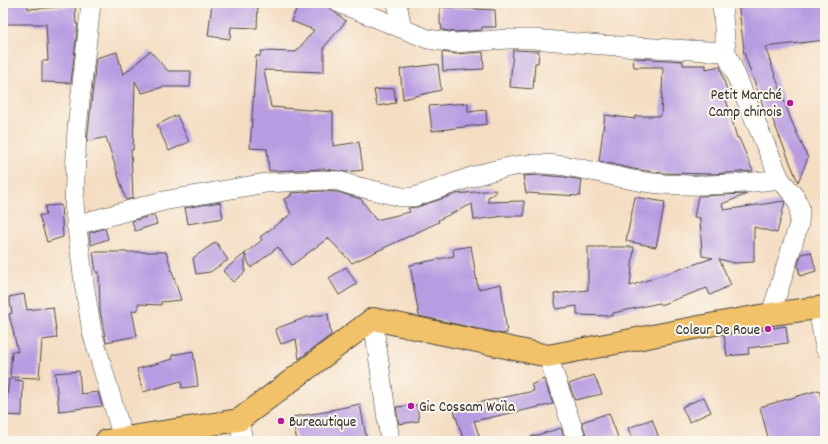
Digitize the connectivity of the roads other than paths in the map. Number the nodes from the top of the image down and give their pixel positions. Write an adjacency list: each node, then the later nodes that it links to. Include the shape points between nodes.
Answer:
1 (91, 3): 8 (street, via 77,128 74,204)
2 (339, 3): 5 (street)
3 (398, 3): 5 (street)
4 (722, 3): 6 (street)
5 (402, 28): 6 (street, via 428,39 455,43 533,39)
6 (726, 52): 7 (street)
7 (780, 179): 8 (street, via 684,186 644,182 540,164 491,171 414,197 402,197 339,181 266,183 163,201); 10 (street, via 795,197 800,208 799,224)
8 (76, 225): 15 (street, via 92,332)
9 (821, 308): 10 (main road); 12 (street)
10 (772, 314): 13 (main road)
11 (373, 319): 13 (main road); 14 (main road); 16 (street)
12 (825, 348)
13 (548, 356): 17 (street)
14 (241, 431): 15 (main road)
15 (115, 440)
16 (390, 441)
17 (577, 441)

